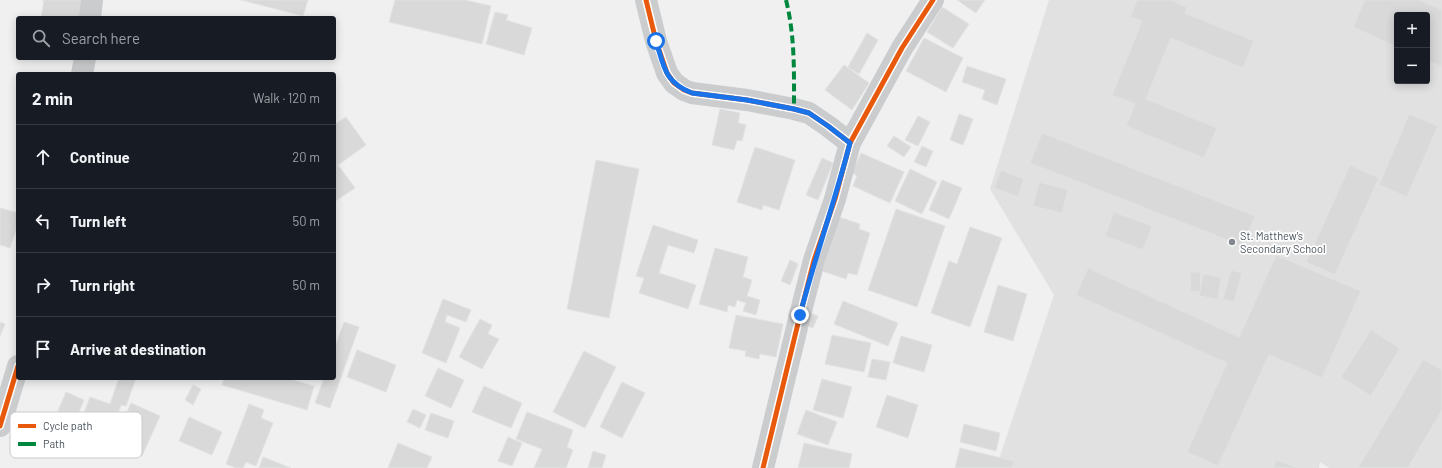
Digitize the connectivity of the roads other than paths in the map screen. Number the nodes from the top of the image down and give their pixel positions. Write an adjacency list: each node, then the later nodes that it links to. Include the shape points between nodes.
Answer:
1 (92, 0): 4 (street)
2 (646, 0): 7 (street, via 656,41 667,73 674,83 692,93 747,100 809,113)
3 (933, 0): 7 (street, via 902,48)
4 (90, 16)
5 (85, 60): 6 (street)
6 (82, 72)
7 (850, 143): 10 (street, via 801,308)
8 (16, 373): 9 (street)
9 (0, 426)
10 (763, 468)

